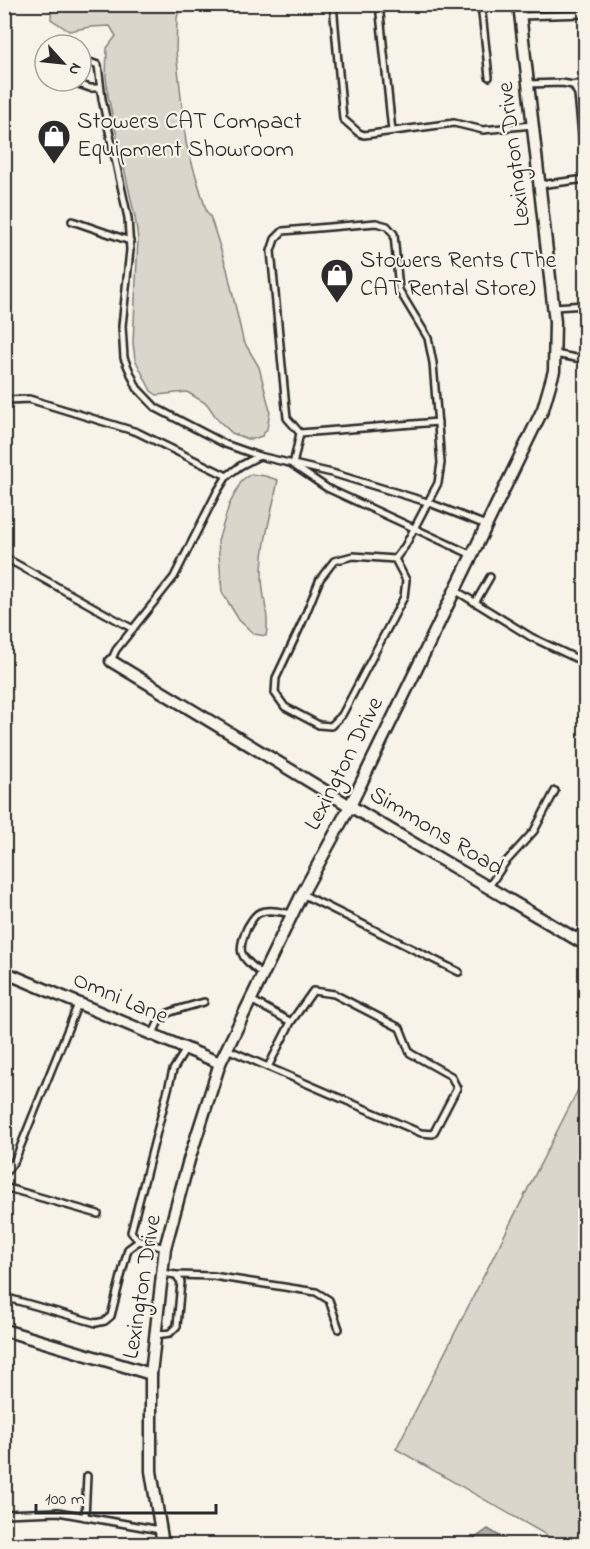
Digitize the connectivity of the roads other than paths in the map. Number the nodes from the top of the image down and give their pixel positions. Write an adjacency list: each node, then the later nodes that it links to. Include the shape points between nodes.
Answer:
1 (333, 4): 14 (lane, via 343,119 364,135)
2 (380, 4): 14 (lane)
3 (481, 4): 7 (lane)
4 (520, 10): 5 (lane); 9 (street, Lexington Drive)
5 (585, 14)
6 (93, 63): 12 (lane, via 98,65)
7 (489, 76)
8 (585, 81): 10 (lane)
9 (528, 84): 10 (lane); 13 (street, Lexington Drive)
10 (573, 85): 15 (lane, via 578,93)
11 (93, 88): 12 (lane)
12 (100, 88): 18 (lane)
13 (532, 125): 14 (lane, via 483,130 454,123); 16 (street, Lexington Drive)
14 (392, 131)
15 (585, 177): 16 (lane)
16 (539, 185): 20 (street, Lexington Drive)
17 (72, 221): 18 (lane)
18 (130, 242): 26 (lane, via 122,326 124,358 137,388 156,408 225,444)
19 (585, 305): 20 (lane)
20 (554, 307): 21 (street, Lexington Drive)
21 (554, 354): 22 (lane); 30 (street, Lexington Drive, via 554,371 543,409)
22 (585, 360)
23 (4, 405): 28 (lane, via 8,400 29,399 137,432)
24 (438, 422): 25 (lane); 25 (lane, via 428,338 399,290 394,234 387,226 376,223 283,231 275,239 271,251 287,417); 29 (lane, via 441,463 438,483)
25 (300, 433): 27 (lane)
26 (260, 456): 27 (lane); 28 (lane)
27 (292, 465): 29 (lane); 31 (lane, via 327,488)
28 (227, 476): 38 (lane, via 174,577)
29 (428, 502): 30 (lane); 31 (lane)
30 (486, 525): 32 (street, Lexington Drive)
31 (413, 529): 32 (lane); 34 (lane)
32 (472, 555): 36 (street, Lexington Drive)
33 (4, 557): 38 (lane)
34 (395, 560): 34 (lane, via 353,556 334,561 320,579 276,678 275,693 285,707 319,725 331,726 342,715 404,597 406,580)
35 (490, 578): 37 (lane)
36 (455, 590): 37 (lane); 42 (street, Lexington Drive)
37 (475, 603): 40 (lane, via 531,637)
38 (133, 629): 39 (lane)
39 (111, 661): 42 (street, Simmons Road)
40 (585, 663)
41 (555, 791): 43 (lane, via 534,831)
42 (350, 806): 43 (street, Simmons Road); 44 (street, Lexington Drive)
43 (488, 888): 47 (street, Simmons Road)
44 (302, 894): 45 (street, Lexington Drive); 50 (lane)
45 (293, 914): 51 (street, Lexington Drive); 51 (lane, via 258,913 250,922 240,943 241,953)
46 (585, 927): 47 (lane)
47 (574, 939): 48 (street, Simmons Road)
48 (585, 945)
49 (4, 972): 54 (street, Omni Lane)
50 (459, 972)
51 (263, 975): 52 (street, Lexington Drive)
52 (251, 1000): 55 (lane); 58 (street, Lexington Drive)
53 (204, 1002): 56 (lane, via 168,1011 160,1018)
54 (78, 1004): 56 (street, Omni Lane); 61 (lane, via 15,1160)
55 (291, 1022): 60 (lane); 60 (lane, via 313,991 334,994 400,1028 410,1053 451,1076 457,1088 434,1134 421,1134)
56 (153, 1035): 57 (street, Omni Lane)
57 (186, 1049): 59 (street, Omni Lane); 64 (lane, via 173,1070 131,1232)
58 (227, 1049): 59 (street, Lexington Drive); 60 (lane)
59 (220, 1063): 65 (street, Lexington Drive)
60 (268, 1067)
61 (4, 1175)
62 (4, 1187): 63 (lane)
63 (98, 1214)
64 (139, 1241): 65 (lane); 68 (lane, via 128,1249 111,1316 105,1321 96,1323)
65 (165, 1248): 66 (street, Lexington Drive)
66 (162, 1273): 67 (lane); 71 (street, Lexington Drive)
67 (176, 1275): 69 (lane, via 213,1276 316,1292 330,1300); 71 (lane, via 181,1282 177,1326 170,1333)
68 (4, 1297)
69 (339, 1329)
70 (4, 1330): 72 (street)
71 (155, 1335): 72 (street, Lexington Drive)
72 (151, 1374): 76 (street, Lexington Drive, via 151,1471)
73 (87, 1476): 75 (lane)
74 (4, 1514): 75 (lane, via 58,1512)
75 (85, 1517): 76 (lane)
76 (160, 1530): 77 (street, Lexington Drive)
77 (163, 1545)

